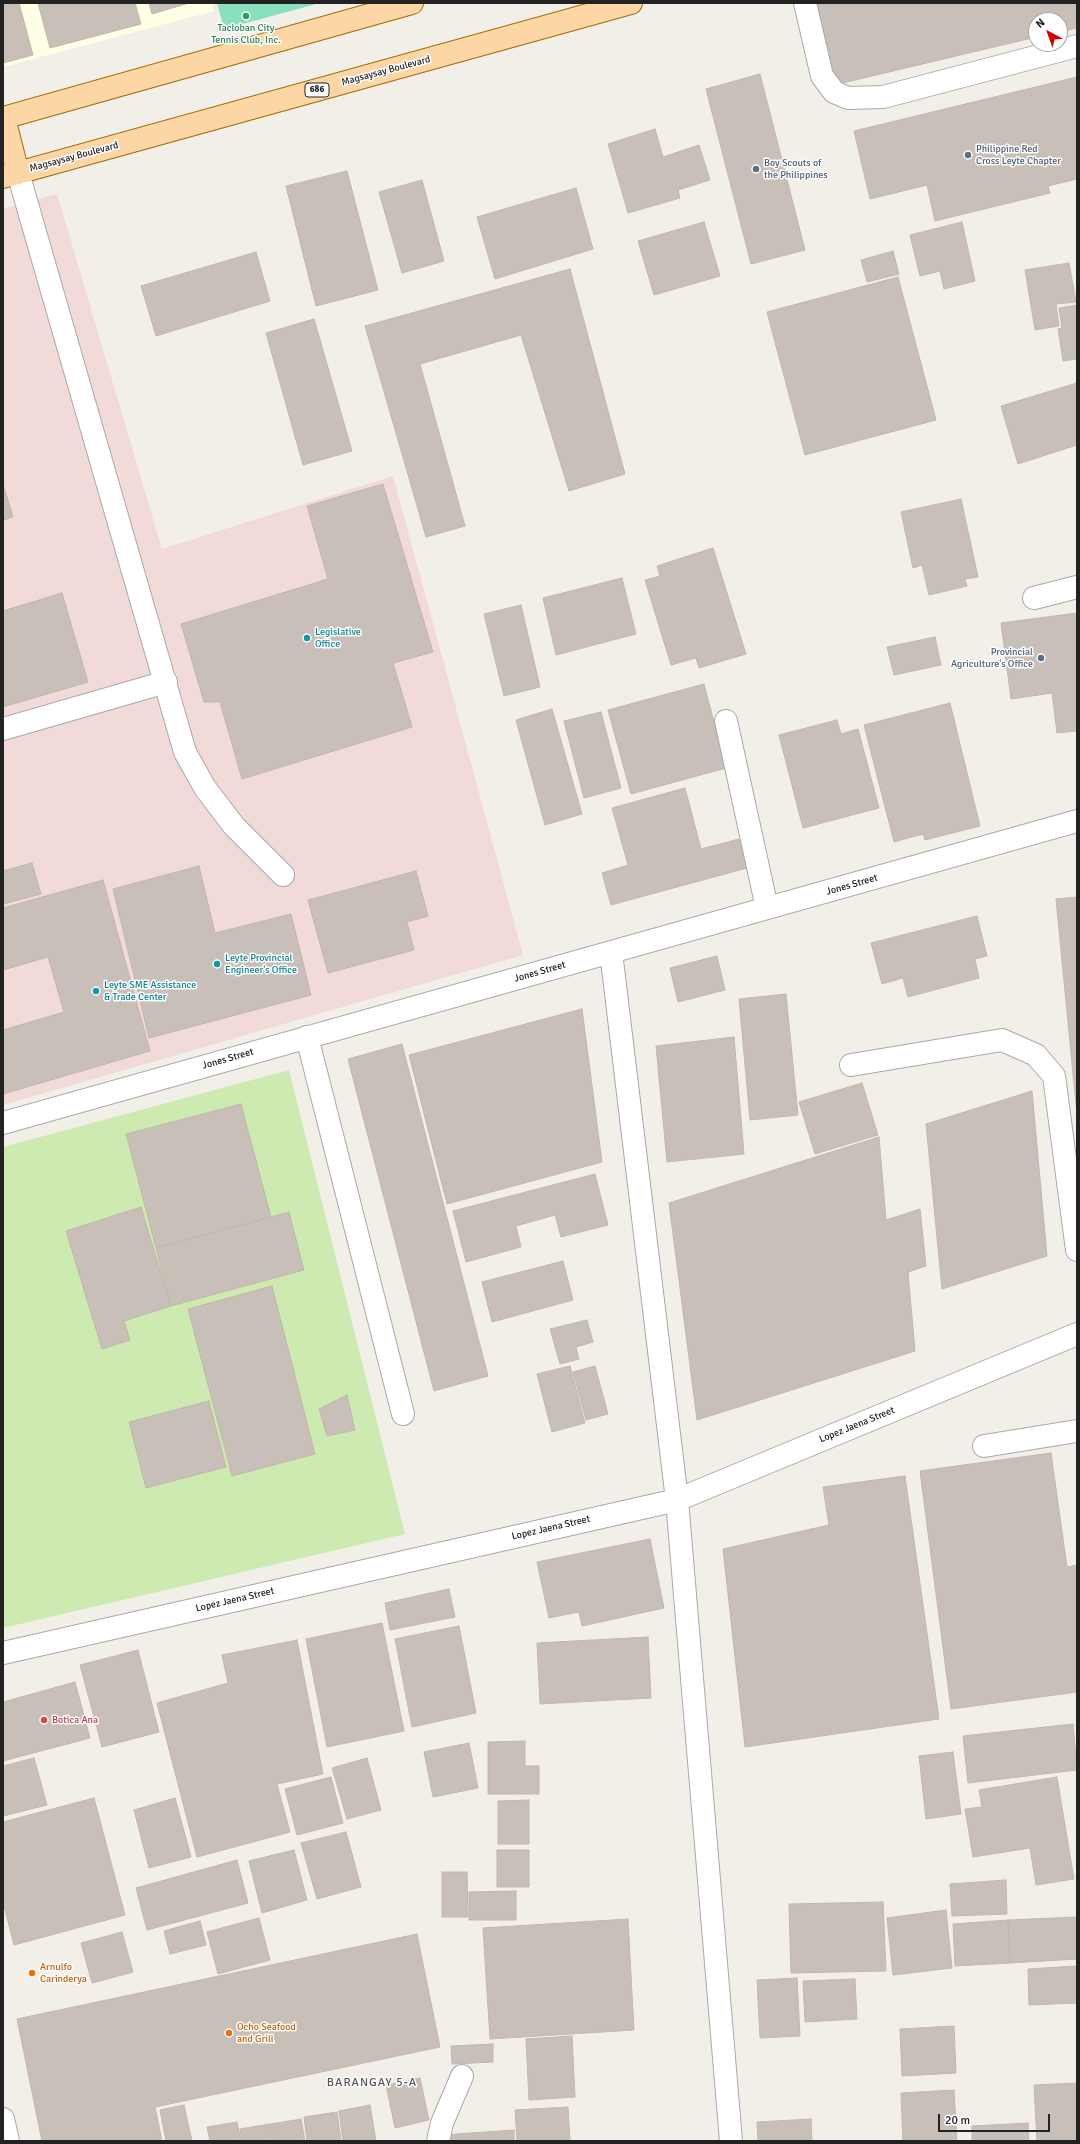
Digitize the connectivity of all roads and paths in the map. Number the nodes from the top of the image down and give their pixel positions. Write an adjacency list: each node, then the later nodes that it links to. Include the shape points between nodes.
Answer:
1 (412, 3): 5 (main road)
2 (630, 3): 6 (main road, Magsaysay Boulevard / 686)
3 (805, 3): 4 (street, via 822,76 834,92 848,98 883,97)
4 (1077, 46)
5 (3, 118): 6 (main road)
6 (11, 175): 9 (street)
7 (1077, 587): 8 (street)
8 (1034, 598)
9 (166, 682): 11 (street); 13 (street, via 185,752 204,788 234,826)
10 (726, 721): 14 (street)
11 (3, 729)
12 (1077, 821): 14 (street, Jones Street)
13 (283, 875)
14 (768, 908): 15 (street, Jones Street)
15 (611, 952): 16 (street, Jones Street); 24 (street)
16 (307, 1037): 18 (street, Jones Street); 21 (street)
17 (852, 1065): 19 (street, via 1002,1040 1036,1054 1054,1076)
18 (3, 1123)
19 (1077, 1250)
20 (1077, 1334): 24 (street, Lopez Jaena Street)
21 (402, 1414)
22 (1077, 1431): 23 (street)
23 (984, 1446)
24 (677, 1500): 25 (street, Lopez Jaena Street); 30 (street)
25 (3, 1653)
26 (462, 2076): 29 (street, via 442,2123)
27 (3, 2119): 28 (street)
28 (8, 2141)
29 (438, 2141)
30 (731, 2141)

